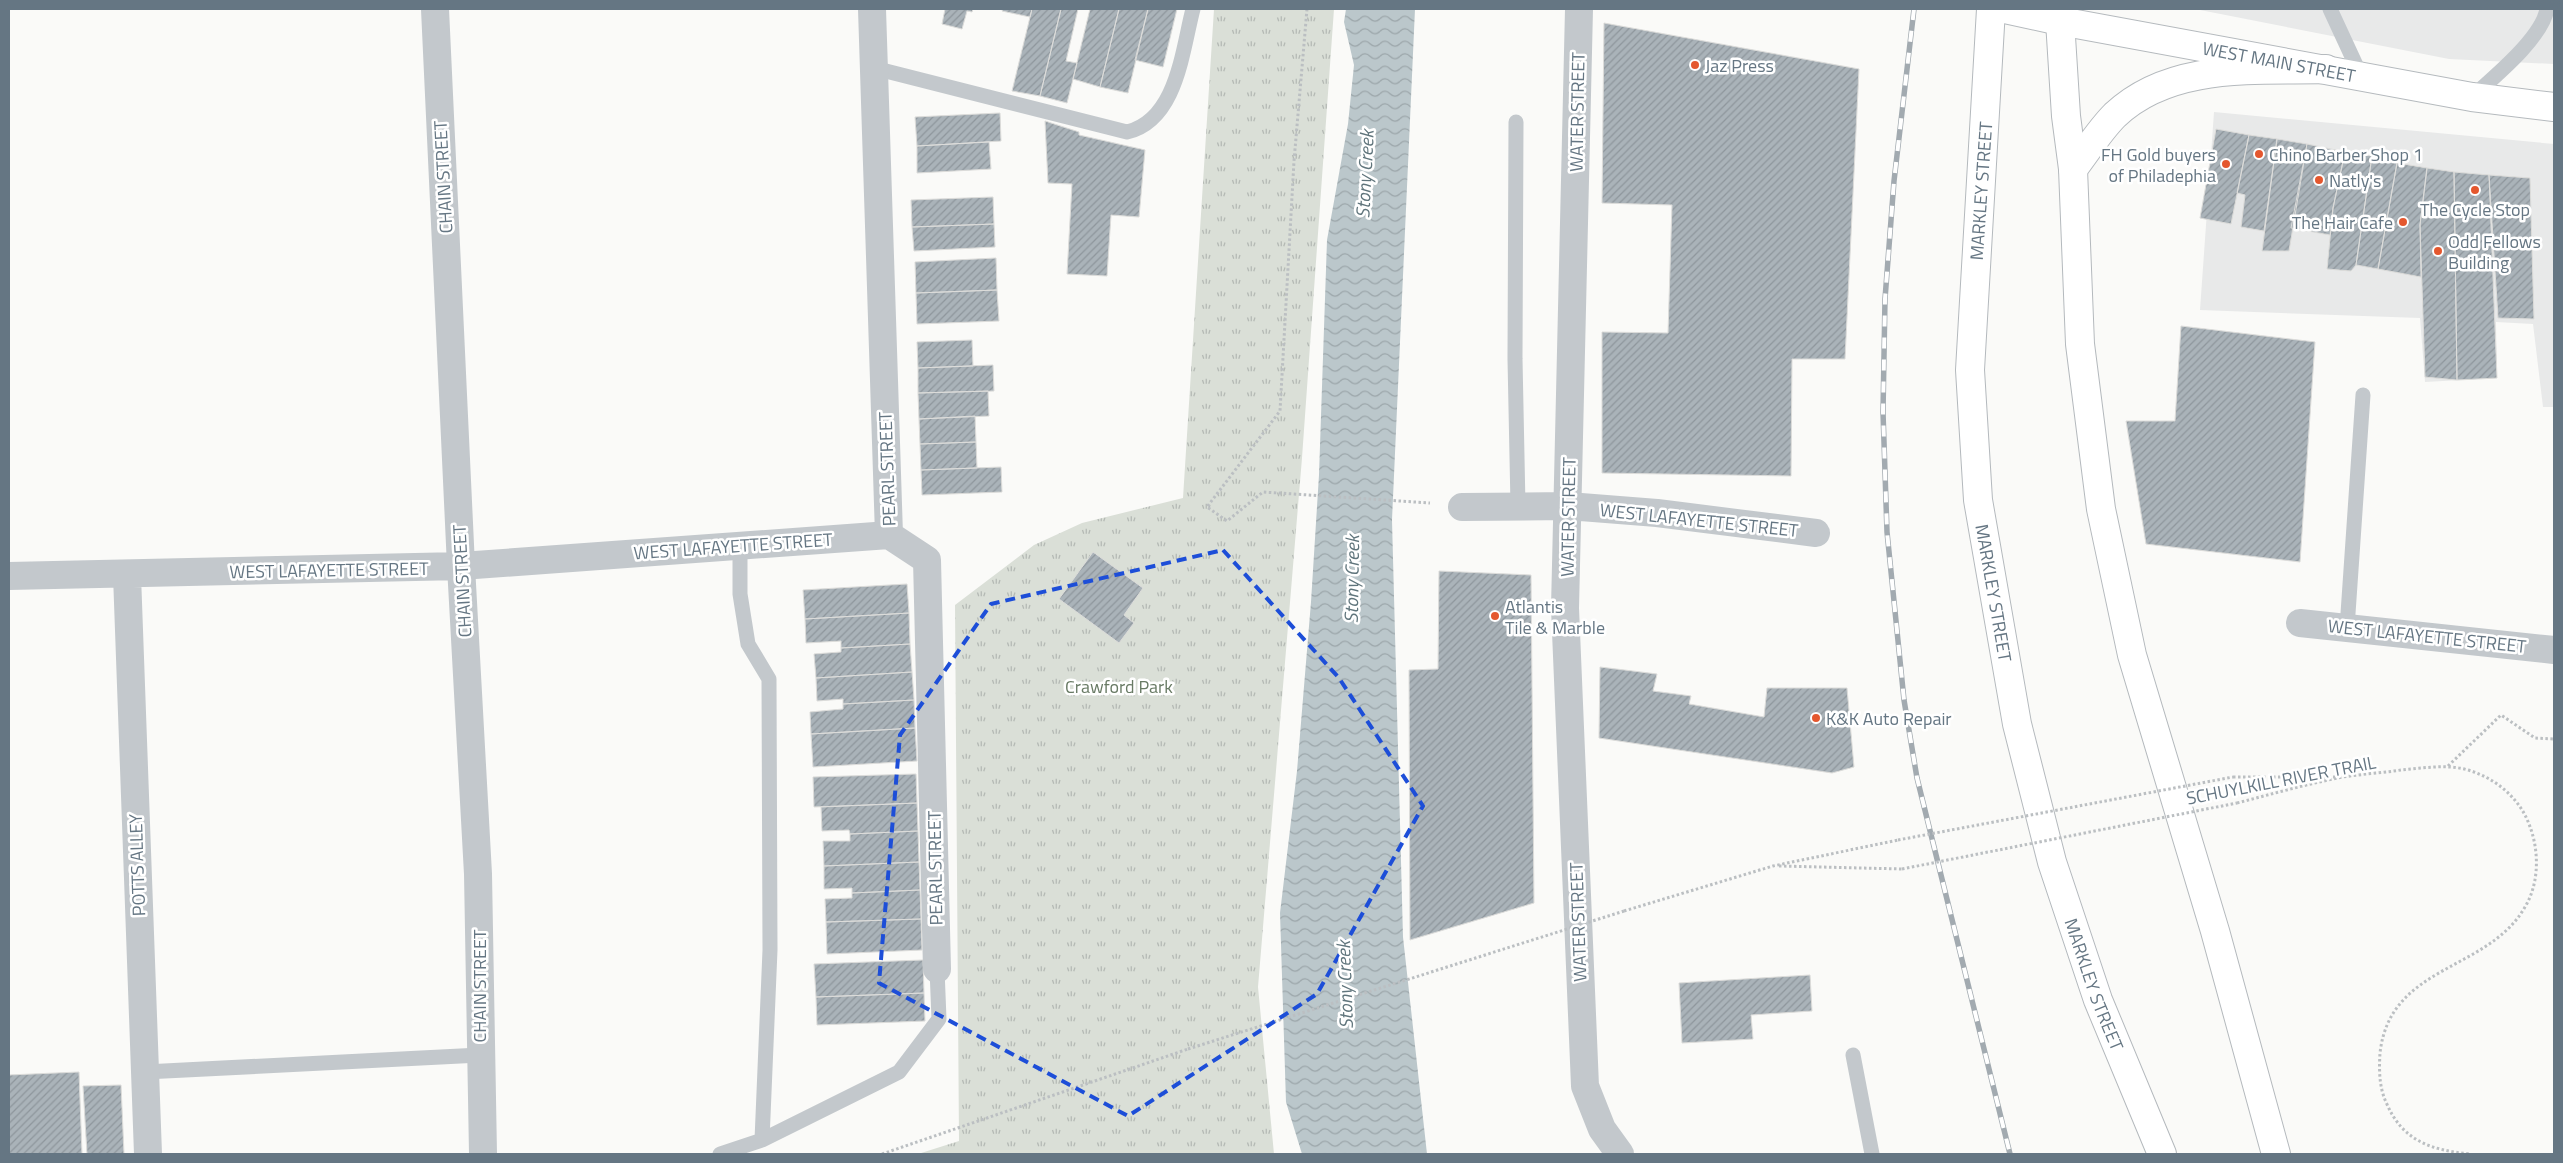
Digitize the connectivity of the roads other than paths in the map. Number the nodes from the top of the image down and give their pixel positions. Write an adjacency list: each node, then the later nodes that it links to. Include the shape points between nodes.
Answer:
1 (435, 9): 24 (street, CHAIN STREET)
2 (872, 9): 10 (street, PEARL STREET)
3 (1192, 9): 10 (lane, via 1174,84 1164,104 1151,120 1137,130 1127,132)
4 (1579, 9): 19 (street, WATER STREET)
5 (1991, 9): 41 (main road, MARKLEY STREET, via 1970,370 1978,500 2017,724 2052,862 2098,1000)
6 (2005, 9): 9 (main road, WEST MAIN STREET)
7 (2330, 9): 12 (lane)
8 (2547, 9): 13 (lane, via 2546,18 2517,56)
9 (2061, 15): 11 (main road, WEST MAIN STREET); 16 (main road, via 2066,116)
10 (874, 68): 22 (street, PEARL STREET)
11 (2326, 69): 12 (main road, WEST MAIN STREET); 16 (main road, via 2206,73 2164,86 2116,114)
12 (2361, 76): 13 (main road, WEST MAIN STREET)
13 (2472, 97): 14 (main road, WEST MAIN STREET)
14 (2554, 107)
15 (1516, 122): 18 (lane, via 1514,359)
16 (2074, 169): 35 (main road, via 2080,344 2101,509 2132,655 2215,931)
17 (2363, 395): 28 (lane)
18 (1518, 506): 19 (street, WEST LAFAYETTE STREET); 20 (street, WEST LAFAYETTE STREET)
19 (1568, 506): 21 (street, WEST LAFAYETTE STREET, via 1657,513); 39 (street, WATER STREET, via 1565,608 1585,1086 1602,1129)
20 (1462, 507)
21 (1816, 533)
22 (889, 535): 23 (street, WEST LAFAYETTE STREET); 30 (street, PEARL STREET, via 927,560)
23 (740, 546): 24 (street, WEST LAFAYETTE STREET); 34 (lane, via 740,594 748,644 769,679 770,950)
24 (461, 566): 25 (street, WEST LAFAYETTE STREET); 31 (street, CHAIN STREET, via 478,874)
25 (127, 575): 26 (street, WEST LAFAYETTE STREET); 33 (street, POTTS ALLEY)
26 (9, 576)
27 (2300, 623): 28 (street, WEST LAFAYETTE STREET)
28 (2347, 628): 29 (street, WEST LAFAYETTE STREET)
29 (2554, 650)
30 (937, 969): 34 (lane, via 939,1019 898,1072)
31 (480, 1055): 33 (lane); 37 (street, CHAIN STREET)
32 (1853, 1056): 40 (lane)
33 (145, 1072): 36 (street, POTTS ALLEY)
34 (762, 1140): 38 (lane)
35 (2272, 1145)
36 (148, 1154)
37 (483, 1154)
38 (720, 1154)
39 (1620, 1154)
40 (1872, 1154)
41 (2162, 1154)

